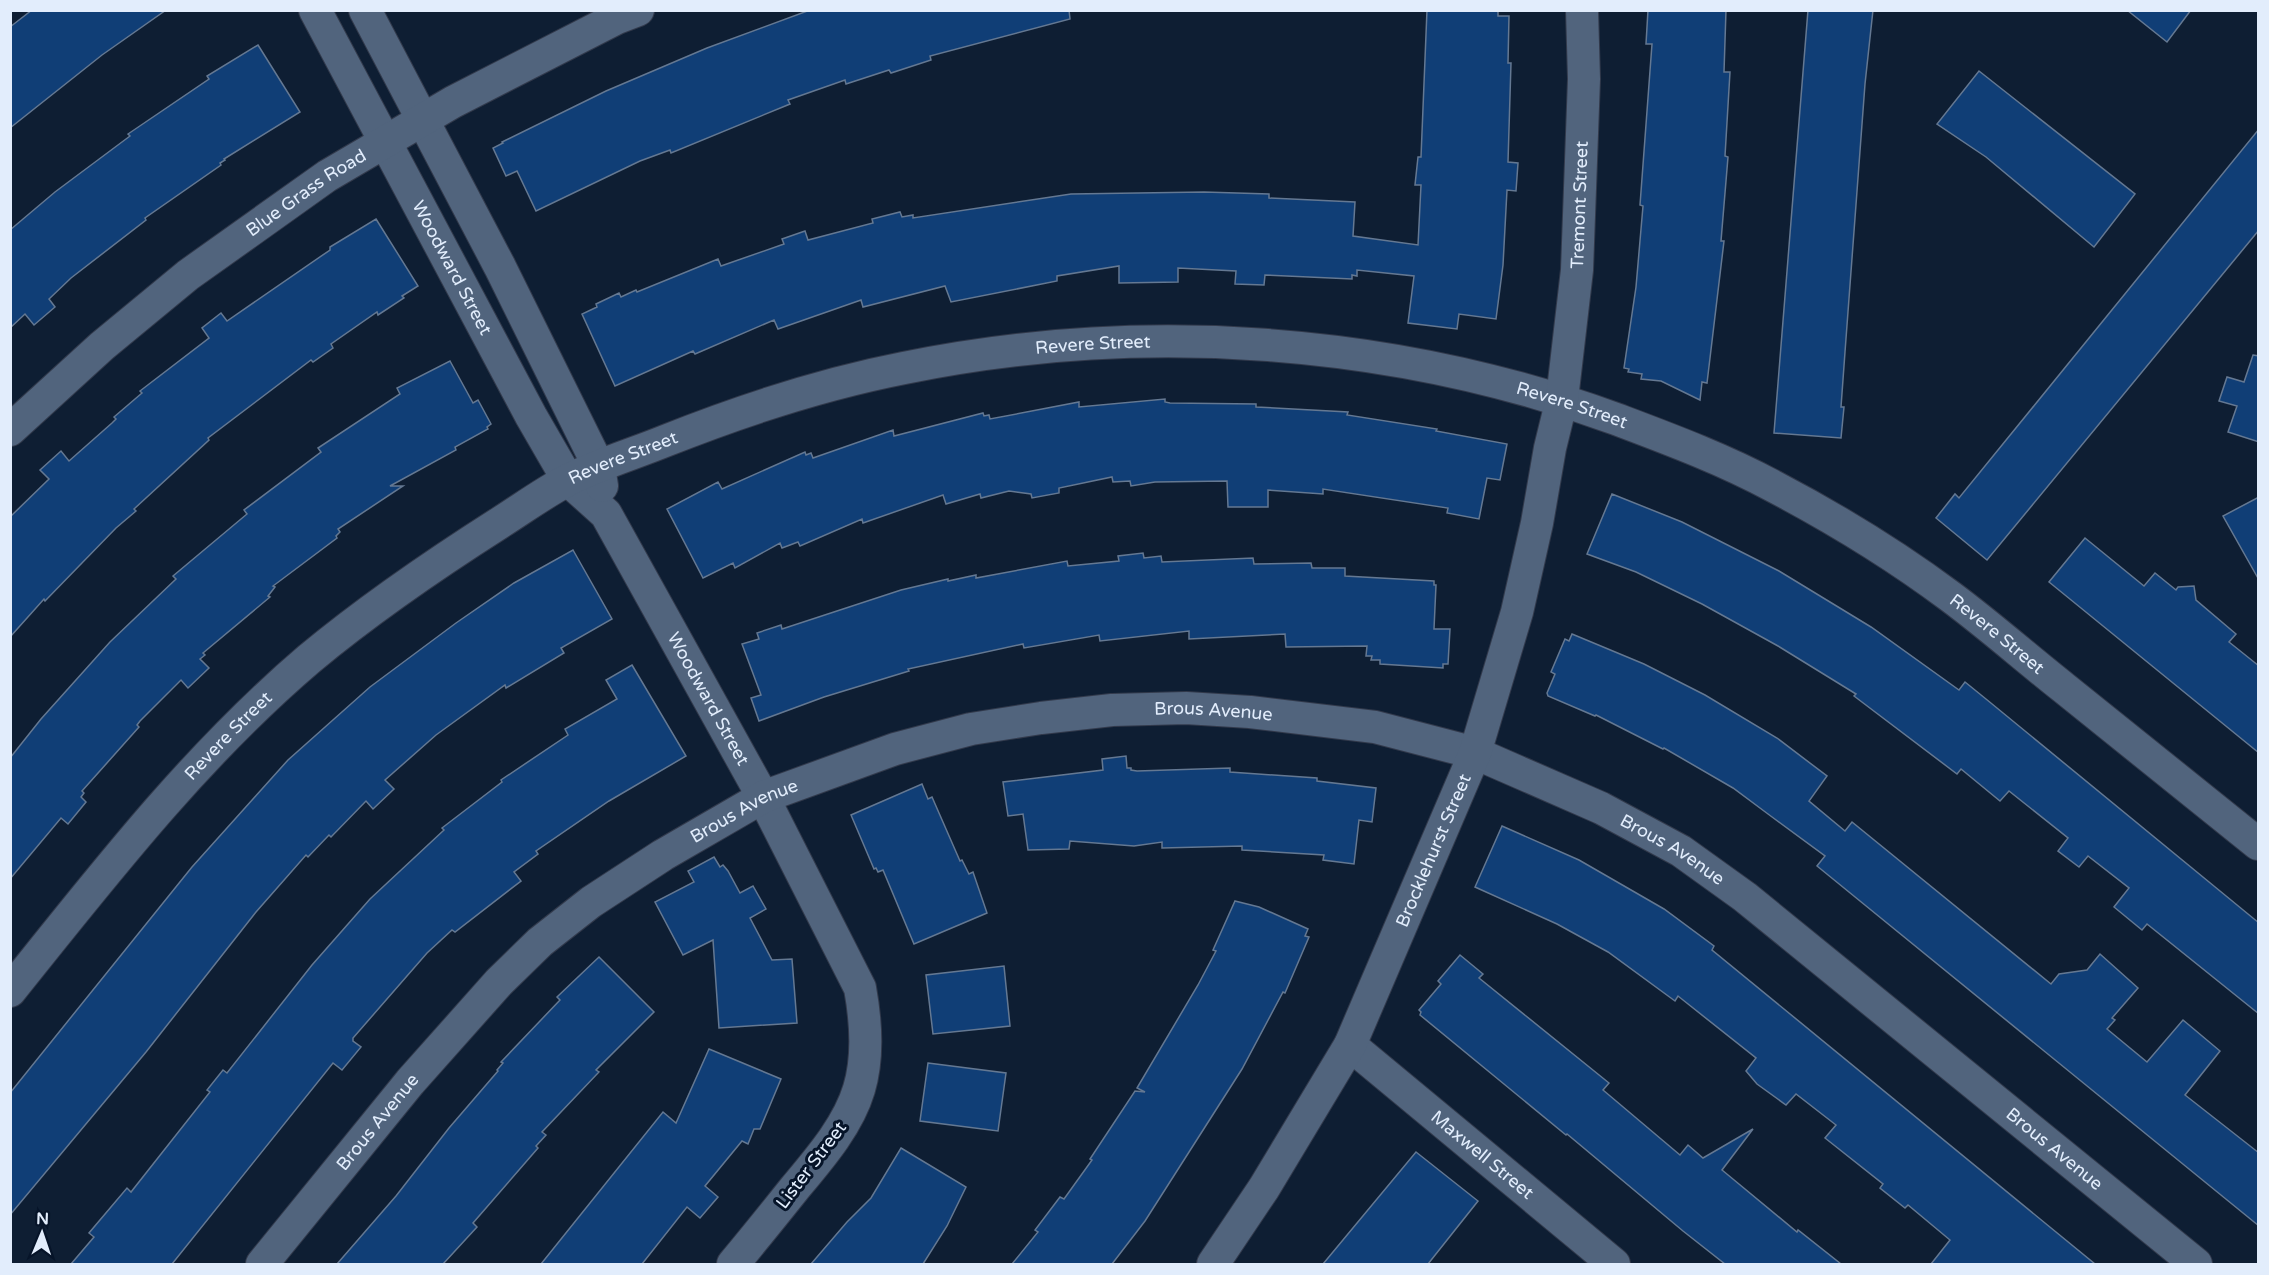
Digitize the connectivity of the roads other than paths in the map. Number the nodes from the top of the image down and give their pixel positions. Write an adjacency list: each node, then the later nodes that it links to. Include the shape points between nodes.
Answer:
1 (315, 10): 6 (street, Woodward Street)
2 (365, 10): 5 (street, Woodward Street)
3 (638, 10): 5 (street, Blue Grass Road)
4 (1582, 10): 7 (street, Tremont Street, via 1584,79 1576,270)
5 (423, 119): 6 (street, Blue Grass Road); 9 (street, Woodward Street)
6 (385, 141): 8 (street, Blue Grass Road, via 327,176 188,275); 10 (street, Woodward Street)
7 (1562, 399): 9 (street, Revere Street, via 1365,355 1289,346 1218,342 1082,345 961,358 852,380 779,400); 12 (street, Brocklehurst Street, via 1517,612); 14 (street, Revere Street, via 1682,443 1771,485 1860,536 1951,597)
8 (10, 430)
9 (599, 467): 10 (street, Revere Street); 11 (street, Woodward Street)
10 (568, 480): 11 (street, Woodward Street); 15 (street, Revere Street, via 407,584 308,660 213,750 122,853)
11 (606, 514): 13 (street, Woodward Street)
12 (1474, 753): 13 (street, Brous Avenue, via 1375,727 1318,719 1186,708 1112,710 971,729 895,748); 17 (street, Brocklehurst Street); 22 (street, Brous Avenue, via 1601,807 1690,857 1745,897)
13 (763, 797): 16 (street, Woodward Street, via 850,965 860,988); 18 (street, Brous Avenue, via 591,902 540,942 410,1082)
14 (2259, 844)
15 (10, 991)
16 (865, 1019): 19 (street, Lister Street, via 865,1057 859,1089 846,1119 822,1155)
17 (1350, 1045): 20 (street, Brocklehurst Street); 21 (street, Maxwell Street)
18 (262, 1264)
19 (733, 1264)
20 (1213, 1264)
21 (1614, 1264)
22 (2196, 1264)

